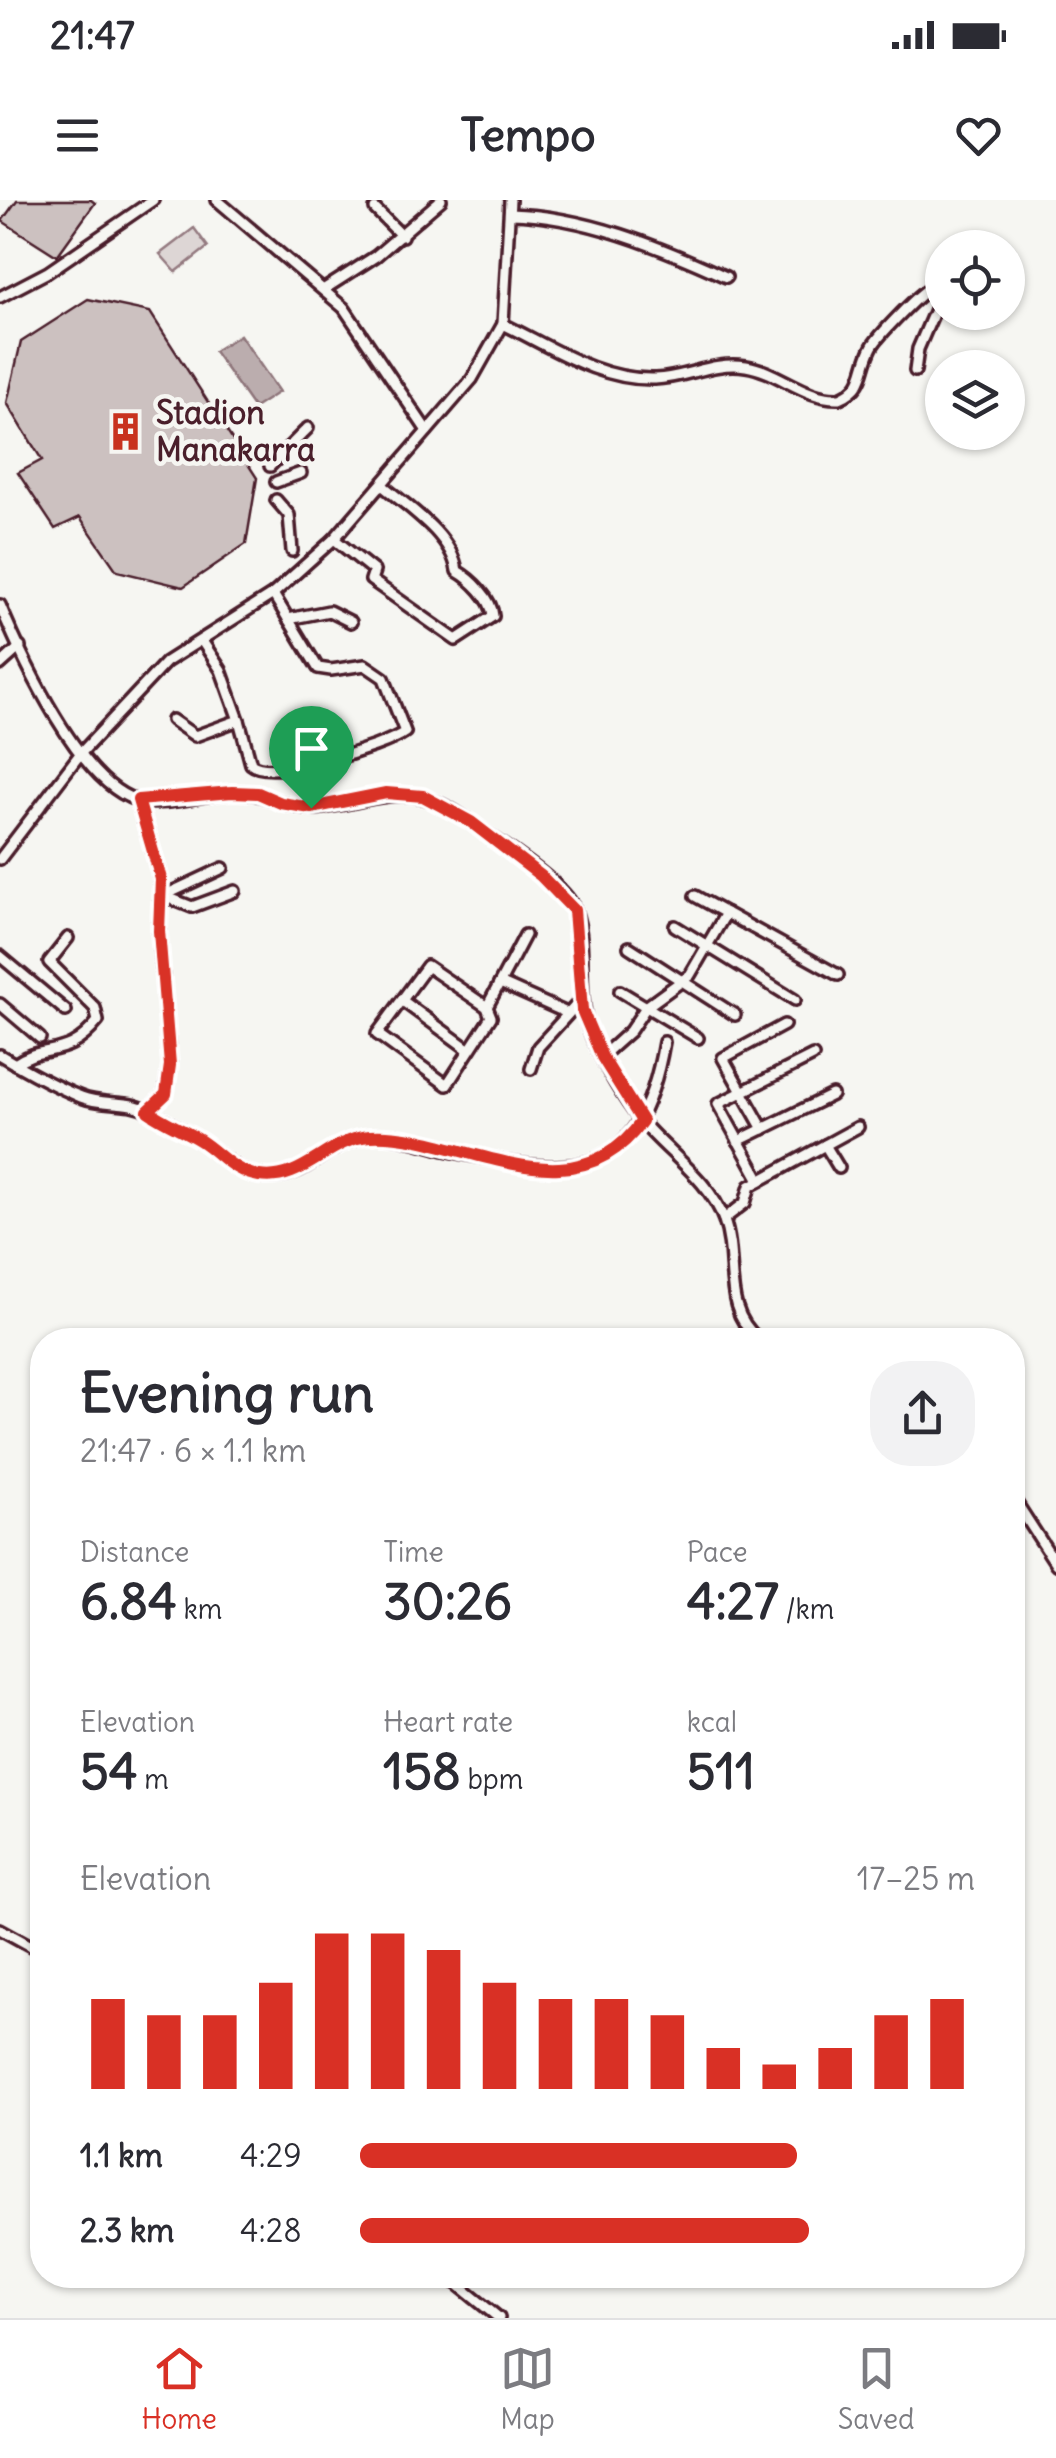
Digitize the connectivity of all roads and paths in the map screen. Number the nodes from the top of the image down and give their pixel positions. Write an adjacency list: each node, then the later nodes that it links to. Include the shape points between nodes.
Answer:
1 (153, 200): 10 (street, via 48,272)
2 (217, 200): 9 (street)
3 (440, 200): 7 (street)
4 (510, 200): 6 (street)
5 (374, 209): 7 (street)
6 (510, 214): 8 (street, via 549,216 658,245); 11 (street)
7 (402, 236): 9 (street)
8 (726, 277)
9 (326, 288): 14 (street)
10 (0, 296)
11 (503, 324): 12 (street, via 614,375 654,379 736,365 815,396 840,398 863,382 875,342 919,292 932,287 938,300); 14 (street, via 472,379)
12 (915, 370)
13 (308, 428): 15 (street)
14 (427, 432): 18 (street)
15 (270, 466)
16 (301, 472): 17 (street)
17 (276, 482)
18 (382, 485): 20 (street); 20 (street, via 443,542 493,616 456,640 370,580 374,571)
19 (276, 500): 21 (street, via 289,514)
20 (334, 538): 22 (street)
21 (292, 551)
22 (273, 594): 24 (street); 26 (street)
23 (1, 610): 27 (street)
24 (288, 620): 25 (street, via 328,611); 30 (street, via 318,668 374,668 404,732 323,761 261,770 251,764)
25 (352, 622)
26 (202, 641): 30 (street); 31 (street, via 166,662)
27 (20, 647): 28 (street); 31 (street)
28 (0, 666)
29 (172, 720): 30 (street, via 194,736)
30 (239, 720)
31 (80, 754): 32 (street, via 115,790); 33 (street)
32 (138, 800): 36 (street); 50 (street, via 258,793 311,808 394,792 440,802 570,901)
33 (0, 858)
34 (223, 868): 35 (street)
35 (191, 883): 36 (street); 36 (street, via 230,892 192,906)
36 (162, 896): 70 (street, via 169,1084)
37 (695, 896): 38 (street)
38 (726, 912): 42 (street); 45 (street)
39 (676, 926): 42 (street)
40 (524, 935): 47 (street)
41 (68, 938): 66 (street, via 49,962 95,1008 98,1021 61,1052)
42 (706, 945): 46 (street, via 690,974); 49 (street)
43 (630, 947): 46 (street)
44 (0, 956): 55 (street)
45 (838, 975)
46 (678, 980): 54 (street); 57 (street)
47 (500, 983): 53 (street); 56 (street)
48 (620, 992): 54 (street)
49 (795, 1000)
50 (580, 1001): 56 (street); 65 (street)
51 (404, 1002): 53 (street, via 426,966); 62 (street); 62 (street, via 377,1034 447,1084)
52 (0, 1004): 59 (street)
53 (487, 1006): 62 (street, via 491,1017)
54 (646, 1007): 60 (street); 65 (street)
55 (66, 1011)
56 (567, 1013): 67 (street, via 538,1047)
57 (735, 1015)
58 (784, 1026): 68 (street, via 723,1058)
59 (40, 1038)
60 (698, 1038)
61 (664, 1042): 71 (street)
62 (468, 1049)
63 (0, 1055): 66 (street)
64 (813, 1056): 68 (street)
65 (602, 1057): 71 (street)
66 (15, 1064): 70 (street, via 80,1097)
67 (531, 1069)
68 (741, 1093): 73 (street); 74 (street, via 718,1104)
69 (832, 1095): 73 (street)
70 (148, 1111): 71 (street, via 235,1168 269,1177 307,1167 333,1146 369,1136 511,1164 578,1166 626,1140)
71 (642, 1121): 78 (street, via 710,1194)
72 (858, 1127): 75 (street)
73 (764, 1129): 74 (street)
74 (738, 1142): 77 (street)
75 (825, 1144): 76 (street); 77 (street)
76 (839, 1168)
77 (760, 1180): 78 (street)
78 (724, 1220): 79 (street, via 734,1302)
79 (749, 1328)
80 (1025, 1516): 81 (street)
81 (1056, 1564)
82 (0, 1930): 83 (street)
83 (30, 1946)
84 (462, 2288): 85 (street)
85 (498, 2318)

